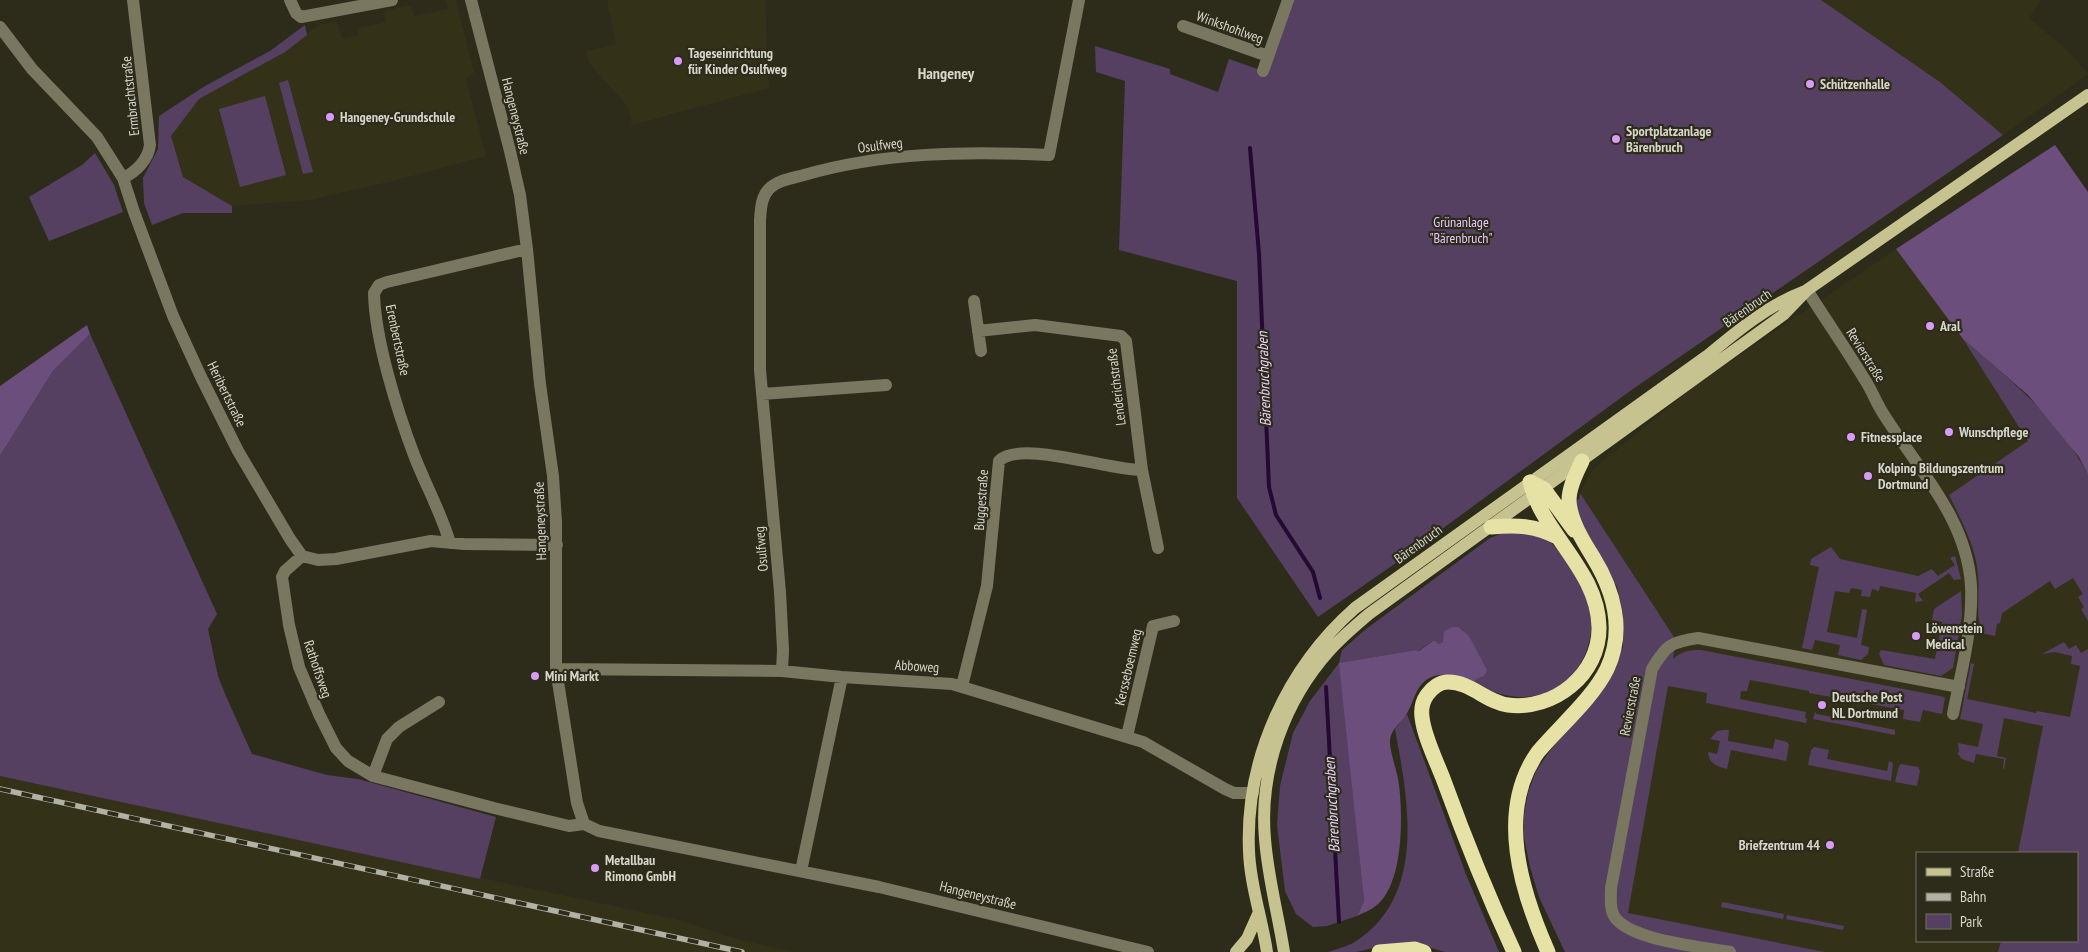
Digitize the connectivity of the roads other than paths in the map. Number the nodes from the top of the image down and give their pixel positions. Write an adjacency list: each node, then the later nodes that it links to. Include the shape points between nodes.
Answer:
1 (133, 0): 12 (street, Ermbrachtstraße, via 150,146 149,153 134,173)
2 (290, 0): 3 (street, via 301,17)
3 (392, 0)
4 (471, 0): 13 (street, Hangeneystraße, via 520,195)
5 (1079, 0): 19 (street, Osulfweg, via 1049,155 984,152 883,159 831,167 781,182 766,192 760,220)
6 (1288, 0): 9 (street, Winkshohlweg)
7 (0, 26): 12 (street, Heribertstraße, via 32,69 97,137)
8 (1183, 26): 9 (street, Winkshohlweg)
9 (1268, 56): 10 (street, Winkshohlweg)
10 (1263, 71)
11 (2088, 95): 14 (main road, Bärenbruch)
12 (123, 178): 29 (street, Heribertstraße, via 173,316 201,377 238,451)
13 (527, 249): 26 (street, Erenbertstraße, via 387,282 374,292 379,333 398,410); 27 (street, Hangeneystraße, via 553,476)
14 (1807, 290): 20 (main road, Bärenbruch, via 1783,315); 22 (main road, Bärenbruch, via 1769,308); 35 (street, Revierstraße, via 1949,512 1962,543 1971,586 1969,634)
15 (974, 300): 16 (street)
16 (978, 331): 17 (street); 21 (street, Lenderichstraße, via 1035,325 1121,336 1126,341)
17 (981, 351)
18 (886, 385): 19 (street)
19 (762, 394): 32 (street, Osulfweg, via 780,592)
20 (1582, 461): 22 (main road, Bärenbruch); 25 (highway, via 1569,502)
21 (1142, 470): 28 (street, Lenderichstraße); 34 (street, Buggestraße, via 1047,455 1012,453 999,461 987,586)
22 (1536, 489): 23 (main road, Bärenbruch); 24 (highway); 25 (highway); 40 (main road, Bärenbruch, via 1355,608 1326,635 1285,695 1262,754)
23 (1491, 527): 24 (highway, via 1522,525 1546,531); 47 (main road, Bärenbruch, via 1349,631 1315,668 1290,710 1276,743 1264,814 1269,870)
24 (1558, 538): 50 (highway, via 1584,577 1598,612 1597,644 1585,670 1555,697 1525,705 1506,705 1488,699 1472,688 1448,682 1432,689 1422,706 1427,734 1460,823)
25 (1583, 540): 51 (highway, via 1614,603 1617,621 1612,655 1600,681 1530,764 1519,790 1517,808 1521,874)
26 (450, 543): 27 (street); 29 (street, via 431,541 336,560)
27 (556, 545): 31 (street, Hangeneystraße)
28 (1159, 548)
29 (302, 556): 39 (street, Rathoffsweg, via 282,578 299,666 336,748 354,766)
30 (1174, 621): 38 (street, Kersseboemweg, via 1153,626)
31 (556, 668): 32 (street, Abboweg); 41 (street, Hangeneystraße, via 577,804)
32 (782, 671): 33 (street, Abboweg)
33 (842, 678): 34 (street, Abboweg, via 940,682); 42 (street)
34 (962, 686): 38 (street, Abboweg)
35 (1958, 687): 37 (street, Revierstraße); 52 (street, Revierstraße, via 1698,638 1676,641 1662,652 1652,669 1610,888 1612,912 1626,928 1648,936)
36 (439, 702): 39 (street, via 399,727 387,739)
37 (1953, 714)
38 (1127, 736): 40 (street, Abboweg, via 1225,789 1234,793)
39 (373, 776): 41 (street, Rathoffsweg, via 570,826)
40 (1253, 793): 43 (main road, Bärenbruch, via 1249,853)
41 (584, 824): 42 (street, Hangeneystraße, via 599,831)
42 (801, 871): 44 (street, Hangeneystraße)
43 (1259, 912): 45 (main road, via 1248,939); 46 (main road, Bärenbruch)
44 (1148, 952)
45 (1236, 952)
46 (1267, 952)
47 (1284, 952)
48 (1379, 952): 49 (highway, via 1415,949)
49 (1424, 952)
50 (1514, 952)
51 (1548, 952)
52 (1730, 952)

